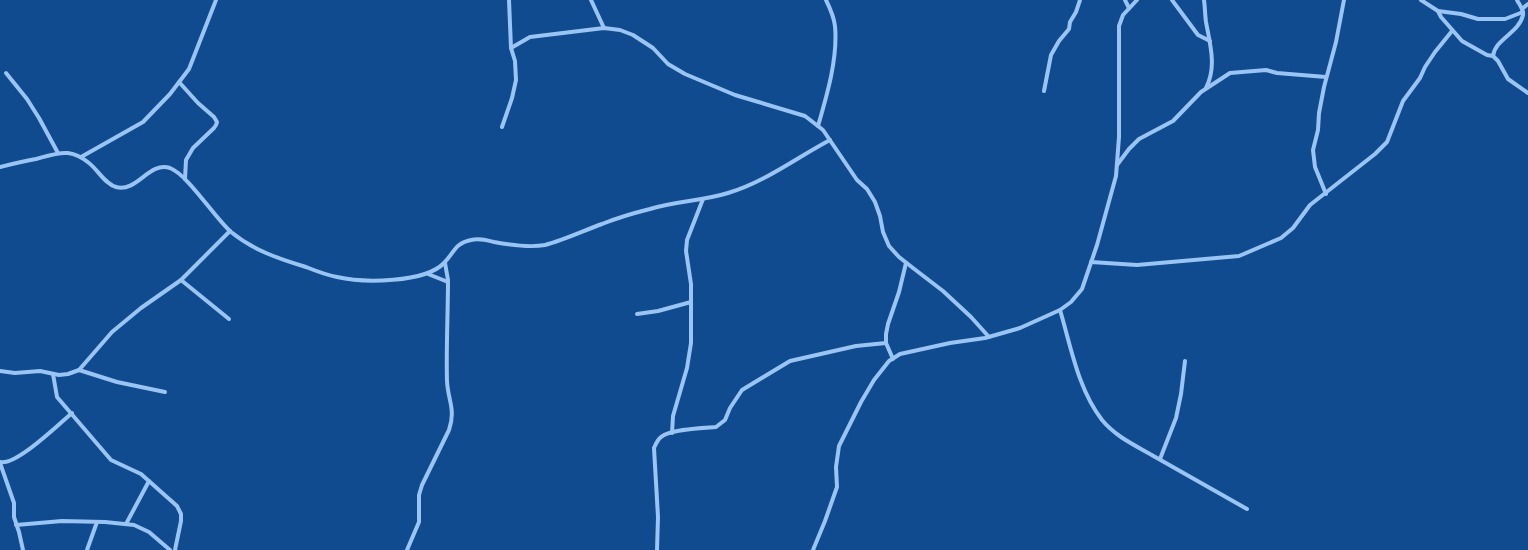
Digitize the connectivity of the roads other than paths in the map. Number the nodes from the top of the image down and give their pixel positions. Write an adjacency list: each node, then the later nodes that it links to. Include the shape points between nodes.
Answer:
1 (216, 0): 24 (street, via 189,69)
2 (509, 0): 20 (street)
3 (591, 0): 17 (street)
4 (826, 0): 28 (street, via 835,25 835,46)
5 (1080, 0): 26 (street, via 1069,29 1051,55)
6 (1125, 0): 14 (street)
7 (1137, 0): 14 (street)
8 (1172, 0): 19 (street, via 1198,35)
9 (1204, 0): 19 (street)
10 (1344, 0): 23 (street)
11 (1421, 0): 16 (street)
12 (1517, 0): 15 (street)
13 (1528, 4): 15 (street)
14 (1129, 8): 33 (street, via 1119,26)
15 (1524, 9): 16 (street, via 1505,19 1490,20); 21 (street, via 1516,28 1494,49)
16 (1438, 11): 18 (street)
17 (604, 28): 20 (street, via 530,37); 28 (street, via 633,35 653,48 668,64 685,74 735,95 805,116)
18 (1452, 31): 21 (street, via 1469,46); 36 (street, via 1403,101 1387,142)
19 (1210, 41): 25 (street, via 1213,61)
20 (511, 48): 29 (street, via 516,80)
21 (1493, 56): 27 (street, via 1508,79)
22 (6, 73): 31 (street, via 27,99)
23 (1326, 77): 25 (street, via 1266,70 1243,71 1230,73); 36 (street, via 1313,150 1315,167)
24 (179, 82): 32 (street, via 156,110 142,122); 35 (street, via 217,122 193,148 186,160)
25 (1205, 89): 33 (street, via 1173,121 1139,139)
26 (1044, 91)
27 (1528, 93)
28 (818, 126): 30 (street)
29 (502, 127)
30 (830, 140): 37 (street, via 773,174 729,193); 41 (street, via 857,180 867,189 875,202 889,246)
31 (58, 154): 32 (street, via 68,153); 34 (street)
32 (81, 157): 35 (street, via 111,185 118,188 134,184 153,169 162,166 173,169)
33 (1117, 165): 39 (street)
34 (0, 167)
35 (185, 179): 38 (street)
36 (1326, 194): 39 (street, via 1310,206 1293,228 1281,238 1239,256 1137,265)
37 (703, 199): 40 (street, via 653,208 544,245 524,246 483,239 472,240 461,243 451,252); 45 (street, via 687,240)
38 (230, 231): 42 (street, via 251,246 274,257 346,279 378,282); 43 (street)
39 (1091, 262): 46 (street, via 1082,289)
40 (445, 263): 42 (street); 44 (street)
41 (906, 263): 49 (street, via 944,291); 50 (street, via 900,292 888,324)
42 (428, 274): 44 (street)
43 (181, 280): 48 (street); 53 (street, via 112,332)
44 (448, 282): 70 (street, via 447,384 453,412 452,420 422,485 419,496 419,522)
45 (691, 302): 47 (street); 58 (street, via 691,343 673,416)
46 (1060, 310): 49 (street, via 1020,328); 59 (street, via 1079,377 1102,420 1129,443)
47 (637, 314)
48 (229, 319)
49 (989, 337): 51 (street, via 900,354)
50 (886, 342): 51 (street); 58 (street, via 790,361 742,390 734,399 726,420 721,424 716,427)
51 (893, 359): 72 (street, via 874,380 839,446 837,487)
52 (1185, 361): 59 (street, via 1176,418)
53 (78, 370): 55 (street, via 68,374); 56 (street, via 117,382)
54 (0, 371): 55 (street, via 40,371)
55 (53, 374): 57 (street, via 57,397)
56 (165, 392)
57 (72, 413): 60 (street, via 34,446 3,463); 61 (street, via 112,460)
58 (672, 433): 71 (street, via 661,437 654,448)
59 (1160, 459): 62 (street)
60 (0, 462): 65 (street, via 14,503)
61 (149, 480): 64 (street); 69 (street, via 177,506 181,514)
62 (1246, 509)
63 (97, 522): 64 (street); 65 (street, via 62,521); 67 (street)
64 (126, 524): 68 (street, via 149,532)
65 (16, 525): 66 (street)
66 (23, 550)
67 (87, 550)
68 (170, 550)
69 (175, 550)
70 (407, 550)
71 (657, 550)
72 (813, 550)

